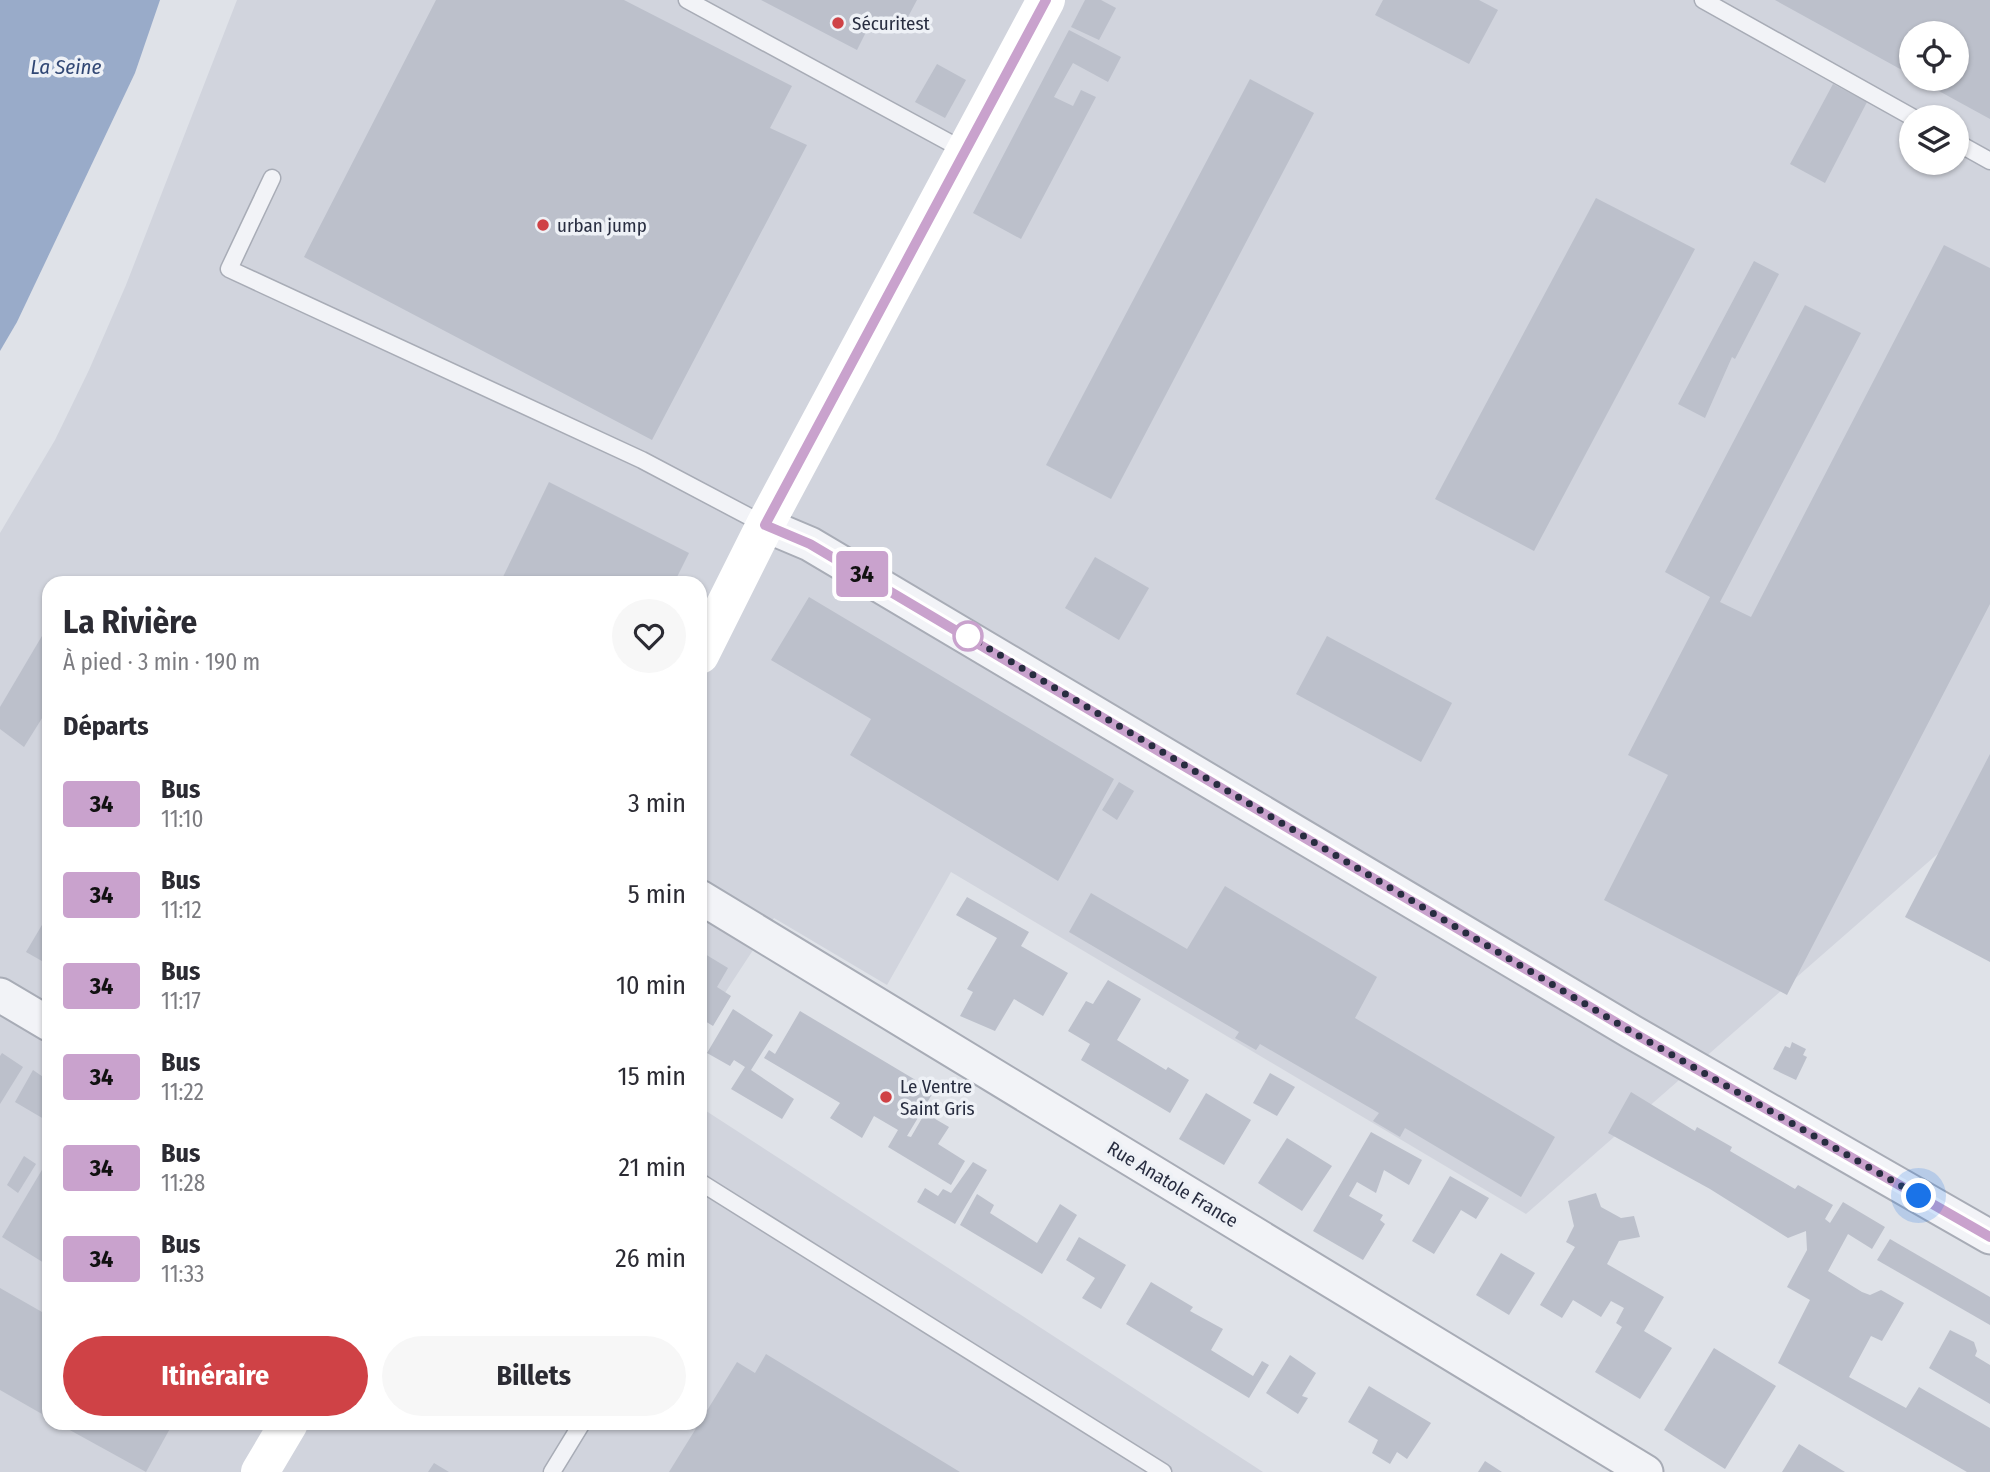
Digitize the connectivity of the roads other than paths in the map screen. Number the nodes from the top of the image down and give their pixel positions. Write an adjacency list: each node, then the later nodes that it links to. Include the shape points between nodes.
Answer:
1 (687, 0): 6 (lane)
2 (1046, 0): 6 (street)
3 (1703, 0): 4 (lane)
4 (1899, 110)
5 (1969, 149): 7 (lane)
6 (965, 151): 9 (street)
7 (1990, 161)
8 (272, 178): 9 (lane, via 229,269 642,460)
9 (765, 525): 10 (street); 15 (street, via 822,551 1632,1032)
10 (707, 641)
11 (707, 901): 21 (street, Rue Anatole France)
12 (0, 995): 13 (street)
13 (42, 1020)
14 (707, 1186): 20 (lane)
15 (1990, 1237)
16 (285, 1430): 18 (street)
17 (578, 1430): 19 (lane)
18 (260, 1472)
19 (552, 1472)
20 (1163, 1472)
21 (1646, 1472)

